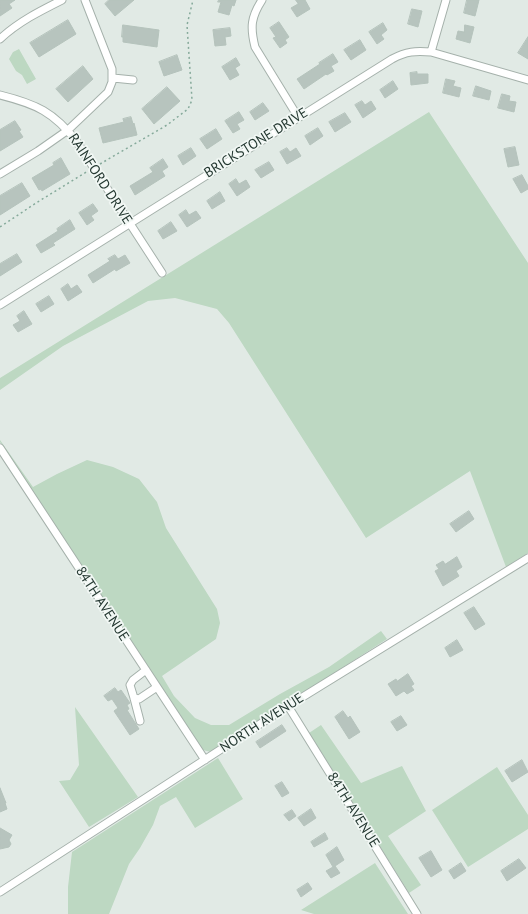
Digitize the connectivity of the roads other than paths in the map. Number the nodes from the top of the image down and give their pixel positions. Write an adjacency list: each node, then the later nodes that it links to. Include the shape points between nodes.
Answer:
1 (62, 0): 5 (street, via 11,28)
2 (84, 0): 7 (street, via 112,69)
3 (262, 0): 11 (street, via 252,18 255,47)
4 (446, 0): 6 (street)
5 (0, 39)
6 (431, 52): 9 (street, BRICKSTONE DRIVE); 11 (street, BRICKSTONE DRIVE, via 404,53)
7 (113, 78): 8 (street); 12 (street, via 108,92)
8 (133, 80)
9 (528, 80)
10 (0, 95): 12 (street, RAINFORD DRIVE, via 44,110)
11 (298, 117): 14 (street, BRICKSTONE DRIVE)
12 (68, 130): 13 (street); 14 (street, RAINFORD DRIVE)
13 (0, 174)
14 (129, 222): 15 (street, RAINFORD DRIVE); 16 (street, BRICKSTONE DRIVE)
15 (162, 273)
16 (0, 304)
17 (0, 448): 19 (street, 84TH AVENUE)
18 (528, 558): 22 (street, NORTH AVENUE)
19 (146, 670): 20 (street, 84TH AVENUE); 21 (street, via 130,685)
20 (157, 687): 21 (street, via 139,699); 24 (street, 84TH AVENUE)
21 (134, 698): 23 (street)
22 (288, 706): 24 (street, NORTH AVENUE); 26 (street, 84TH AVENUE)
23 (140, 721)
24 (204, 760): 25 (street, NORTH AVENUE)
25 (0, 892)
26 (417, 914)

